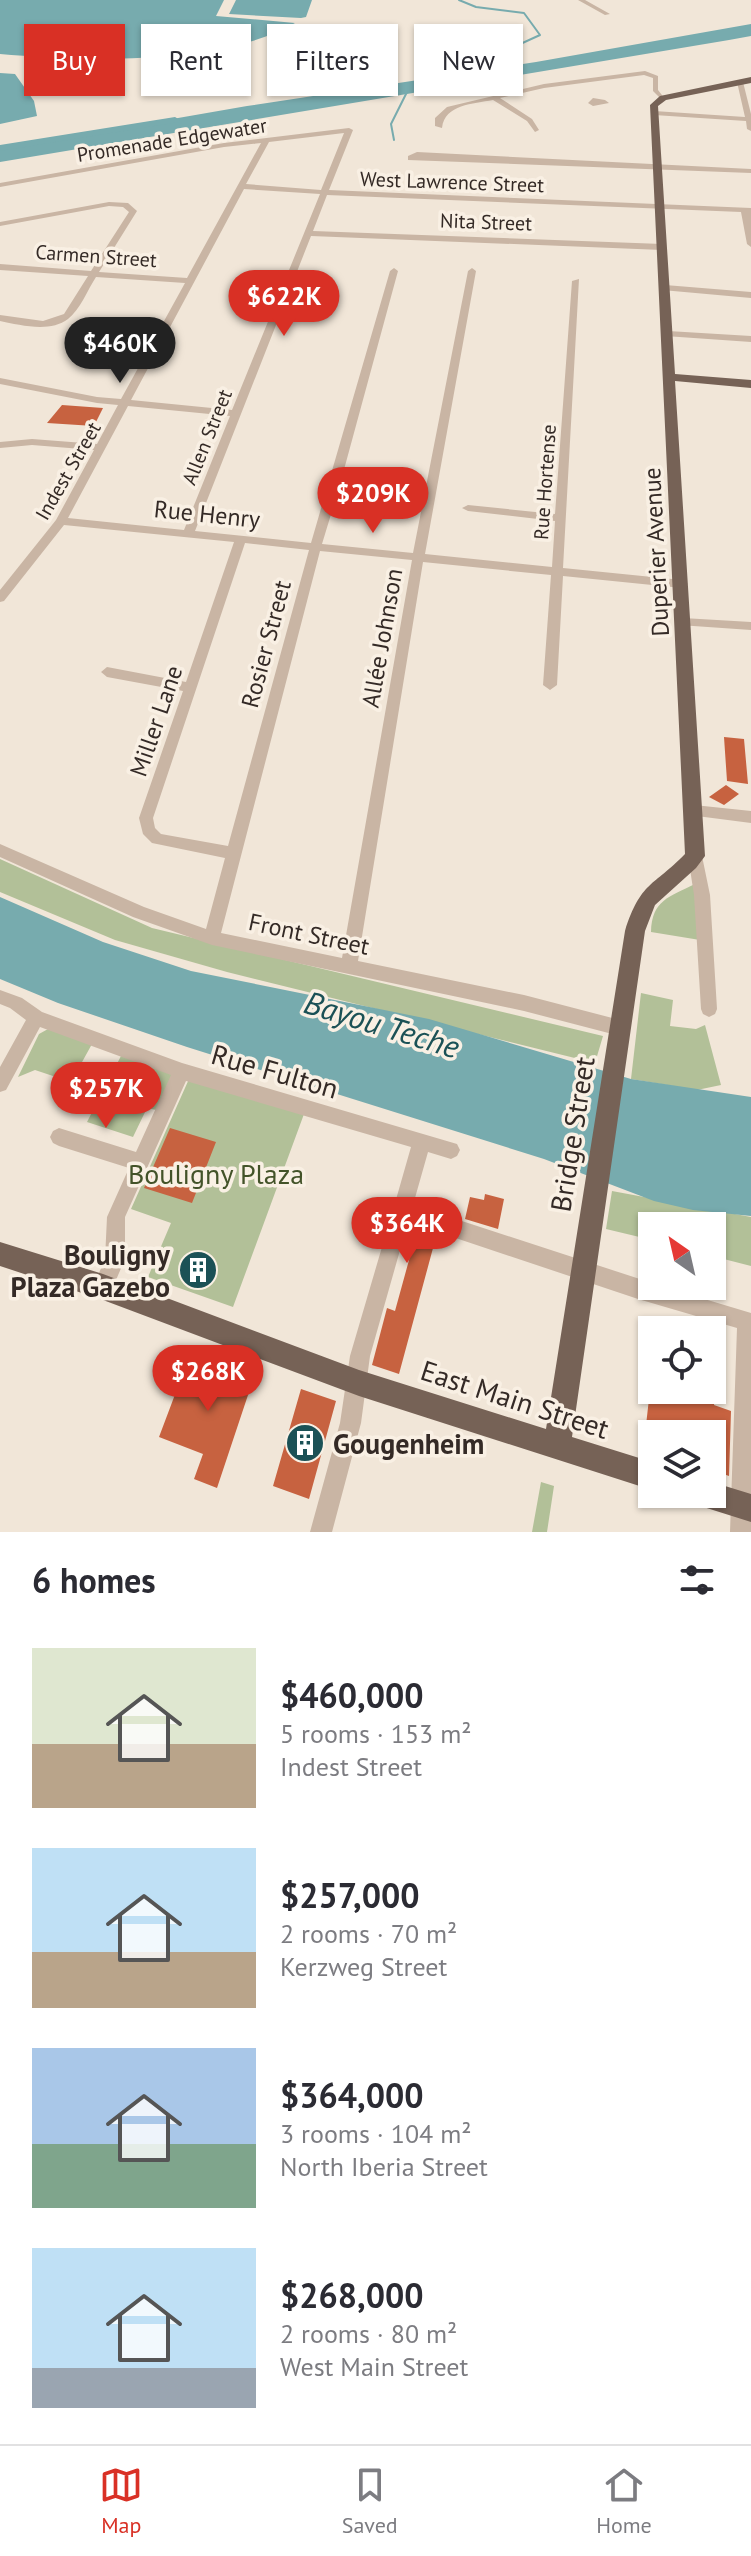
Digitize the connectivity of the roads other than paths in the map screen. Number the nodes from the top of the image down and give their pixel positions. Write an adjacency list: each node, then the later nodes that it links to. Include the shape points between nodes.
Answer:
1 (581, 0): 2 (street)
2 (607, 14)
3 (751, 80): 4 (main road)
4 (740, 82): 7 (main road); 10 (street)
5 (574, 83): 6 (street); 7 (street, via 646,69 656,77 655,90); 8 (street)
6 (493, 97): 11 (street, via 449,108); 14 (street, via 530,120)
7 (663, 98): 9 (main road, via 655,103)
8 (593, 100)
9 (654, 113): 10 (street); 17 (main road, Duperier Avenue)
10 (750, 118): 12 (street)
11 (439, 126)
12 (751, 129)
13 (349, 130): 15 (street, Promenade Edgewater); 21 (street, Allen Street)
14 (535, 130)
15 (266, 140): 19 (street, Promenade Edgewater); 20 (street, Indest Street)
16 (449, 157): 17 (street)
17 (657, 165): 18 (street); 22 (main road, Duperier Avenue)
18 (751, 171)
19 (0, 185)
20 (241, 186): 21 (street, West Lawrence Street); 32 (street, Indest Street)
21 (325, 192): 22 (street, West Lawrence Street); 25 (street, Allen Street)
22 (661, 206): 23 (street, West Lawrence Street); 27 (main road, Duperier Avenue)
23 (748, 210): 26 (street)
24 (0, 224): 31 (street, via 109,204 131,208 133,215)
25 (309, 233): 27 (street, Nita Street); 43 (street, Allen Street)
26 (751, 244)
27 (662, 247): 34 (main road, Duperier Avenue)
28 (0, 267): 31 (street, Carmen Street)
29 (394, 271): 52 (street, Rosier Street)
30 (472, 271): 53 (street, Allée Johnson)
31 (94, 273): 32 (street, Carmen Street); 36 (street, via 61,319 36,324)
32 (190, 281): 42 (street, Indest Street)
33 (576, 281): 48 (street, Rue Hortense)
34 (665, 288): 35 (street); 37 (main road, Duperier Avenue)
35 (751, 295)
36 (0, 318)
37 (668, 334): 38 (street); 39 (main road, Duperier Avenue)
38 (751, 339)
39 (670, 377): 41 (main road); 55 (main road, Duperier Avenue)
40 (0, 381): 42 (street)
41 (751, 384)
42 (127, 403): 43 (street); 45 (street, Indest Street)
43 (236, 413): 50 (street, Allen Street)
44 (0, 445): 45 (street, via 32,442)
45 (99, 452): 46 (street); 49 (street, Indest Street)
46 (0, 454)
47 (468, 508): 48 (street)
48 (561, 518): 54 (street, Rue Hortense)
49 (61, 521): 50 (street, Rue Henry); 56 (street, Indest Street)
50 (188, 534): 51 (street, Rue Henry)
51 (241, 539): 52 (street, Rue Henry); 61 (street, Miller Lane)
52 (317, 547): 53 (street, Rue Henry); 65 (street, Rosier Street)
53 (418, 557): 54 (street, Rue Henry); 68 (street, Allée Johnson)
54 (558, 572): 55 (street, Rue Henry); 60 (street, Rue Hortense)
55 (682, 584): 57 (main road, Duperier Avenue)
56 (0, 598)
57 (683, 622): 58 (street); 62 (main road, Duperier Avenue)
58 (751, 626)
59 (107, 672): 61 (street)
60 (550, 685)
61 (190, 688): 65 (street, Miller Lane, via 146,818 148,830 171,844)
62 (694, 811): 63 (street); 66 (main road, Duperier Avenue)
63 (751, 817)
64 (0, 850): 67 (street, Front Street)
65 (234, 853): 67 (street, Rosier Street)
66 (695, 856): 70 (street, Duperier Avenue); 72 (main road, Bridge Street, via 643,906)
67 (212, 938): 68 (street, Front Street)
68 (349, 967): 72 (street, Front Street)
69 (0, 997): 71 (street, Rue Fulton)
70 (709, 1009)
71 (36, 1018): 73 (street, Rue Fulton); 74 (street)
72 (620, 1028): 81 (main road, Bridge Street)
73 (182, 1071): 76 (street, Rue Fulton); 78 (street)
74 (0, 1084)
75 (59, 1137): 78 (street)
76 (422, 1142): 77 (street, Rue Fulton); 79 (street)
77 (451, 1150)
78 (139, 1162): 82 (street, via 116,1217 115,1259)
79 (400, 1210): 81 (street); 83 (street, via 360,1356)
80 (0, 1254): 82 (main road, East Main Street)
81 (583, 1270): 84 (main road, Bridge Street); 87 (street, via 747,1321)
82 (103, 1287): 83 (main road, East Main Street)
83 (359, 1383): 84 (main road, East Main Street); 88 (street)
84 (557, 1444): 85 (main road, East Main Street)
85 (638, 1471)
86 (726, 1506): 87 (main road)
87 (745, 1516)
88 (321, 1532)

